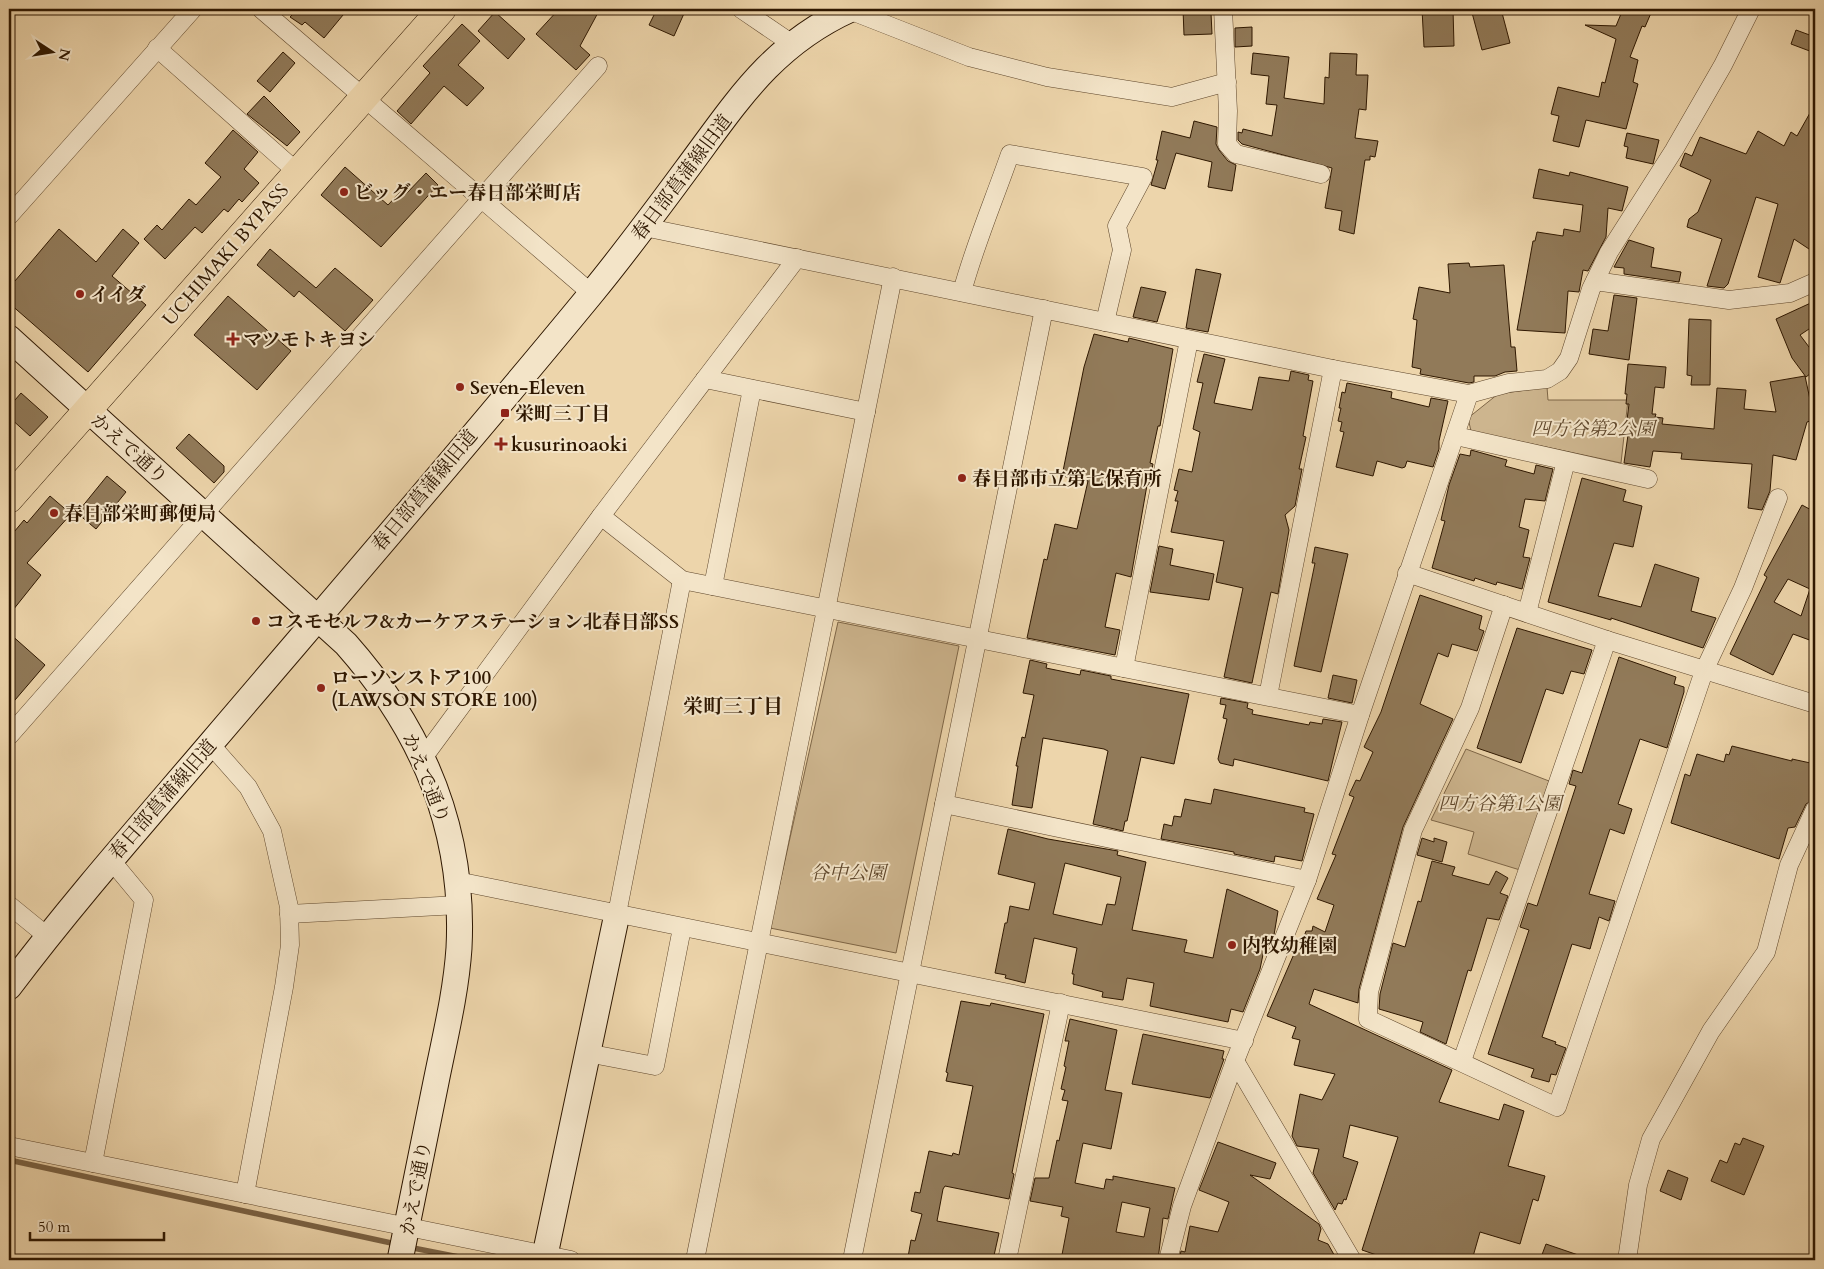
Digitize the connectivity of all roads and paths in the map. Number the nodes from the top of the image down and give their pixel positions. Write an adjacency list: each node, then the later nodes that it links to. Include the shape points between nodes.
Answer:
1 (193, 9): 9 (street)
2 (261, 9): 12 (street)
3 (442, 9): 12 (main road, UCHIMAKI BYPASS)
4 (741, 9): 8 (street)
5 (850, 9): 8 (street, 春日部菖蒲線旧道, via 824,21); 11 (street, via 969,57 1047,77 1172,97)
6 (1223, 9): 11 (street)
7 (1751, 9): 20 (street, via 1674,150 1609,252)
8 (791, 43): 17 (street, 春日部菖蒲線旧道, via 743,94)
9 (157, 48): 13 (street); 16 (street)
10 (598, 66): 15 (street)
11 (1227, 82): 14 (street, via 1227,144 1236,154)
12 (365, 96): 13 (main road, UCHIMAKI BYPASS); 15 (street)
13 (297, 172): 32 (main road, UCHIMAKI BYPASS)
14 (1321, 174)
15 (482, 199): 23 (street); 39 (street)
16 (9, 216)
17 (644, 227): 18 (street); 23 (street, 春日部菖蒲線旧道)
18 (797, 258): 19 (street); 29 (street)
19 (893, 277): 22 (street); 33 (street)
20 (1595, 281): 21 (street, via 1729,300 1790,294); 31 (street, via 1569,358 1560,371 1547,379 1509,383)
21 (1815, 282)
22 (962, 292): 24 (street); 25 (street, via 975,245 1010,154 1143,177 1117,226 1122,250)
23 (591, 293): 47 (street, 春日部菖蒲線旧道)
24 (1044, 309): 25 (street); 48 (street)
25 (1105, 322): 27 (street)
26 (9, 338): 32 (street, かえで通り)
27 (1189, 340): 28 (street); 50 (street)
28 (1333, 369): 31 (street); 52 (street)
29 (705, 379): 30 (street); 40 (street)
30 (752, 389): 33 (street); 43 (street)
31 (1469, 394): 34 (street)
32 (88, 410): 38 (main road, UCHIMAKI BYPASS); 39 (street, かえで通り)
33 (866, 412): 45 (street)
34 (1456, 436): 35 (street); 41 (street)
35 (1566, 460): 36 (street); 46 (street)
36 (1648, 479)
37 (1778, 498): 51 (street, via 1743,588)
38 (9, 499)
39 (204, 515): 47 (street, かえで通り); 55 (street)
40 (602, 516): 42 (street); 57 (street)
41 (1407, 573): 44 (street); 54 (street)
42 (682, 580): 43 (street); 66 (street)
43 (713, 586): 45 (street)
44 (1504, 605): 46 (street); 75 (street, via 1470,708 1413,830 1369,992 1368,1019)
45 (827, 609): 48 (street); 69 (street)
46 (1527, 613): 49 (street)
47 (318, 617): 56 (street, 春日部菖蒲線旧道); 57 (street, かえで通り, via 371,672 393,703)
48 (976, 639): 50 (street); 58 (street)
49 (1607, 640): 51 (street); 75 (street)
50 (1124, 668): 52 (street)
51 (1704, 671): 53 (street); 75 (street, via 1558,1107)
52 (1268, 696): 54 (street)
53 (1815, 704)
54 (1360, 715): 61 (street)
55 (9, 736)
56 (210, 744): 60 (street, 春日部菖蒲線旧道); 65 (street, via 248,787 272,831)
57 (423, 758): 62 (street, かえで通り, via 447,822)
58 (944, 804): 61 (street); 70 (street)
59 (1815, 809): 89 (street, via 1789,866 1766,952 1711,1031 1651,1140 1638,1185)
60 (110, 859): 68 (street, 春日部菖蒲線旧道); 78 (street, via 144,900)
61 (1307, 880): 73 (street)
62 (458, 881): 64 (street, かえで通り); 66 (street)
63 (9, 905): 68 (street)
64 (459, 905): 65 (street); 80 (street, かえで通り, via 454,995)
65 (289, 914): 79 (street, via 290,945 284,987)
66 (617, 914): 67 (street); 74 (street)
67 (682, 928): 69 (street); 74 (street, via 655,1066)
68 (47, 936): 71 (street, 春日部菖蒲線旧道)
69 (757, 943): 70 (street); 84 (street)
70 (910, 972): 72 (street); 85 (street)
71 (9, 987)
72 (1061, 1003): 73 (street); 86 (street)
73 (1244, 1041): 76 (street)
74 (587, 1053): 81 (street)
75 (1462, 1061)
76 (1234, 1062): 87 (street, via 1182,1206); 88 (street)
77 (9, 1146): 78 (street)
78 (93, 1163): 79 (street)
79 (245, 1194): 80 (street)
80 (407, 1227): 81 (street); 82 (street, かえで通り)
81 (545, 1255): 83 (street)
82 (400, 1260)
83 (571, 1260)
84 (695, 1260)
85 (852, 1260)
86 (1007, 1260)
87 (1168, 1260)
88 (1352, 1260)
89 (1627, 1260)

